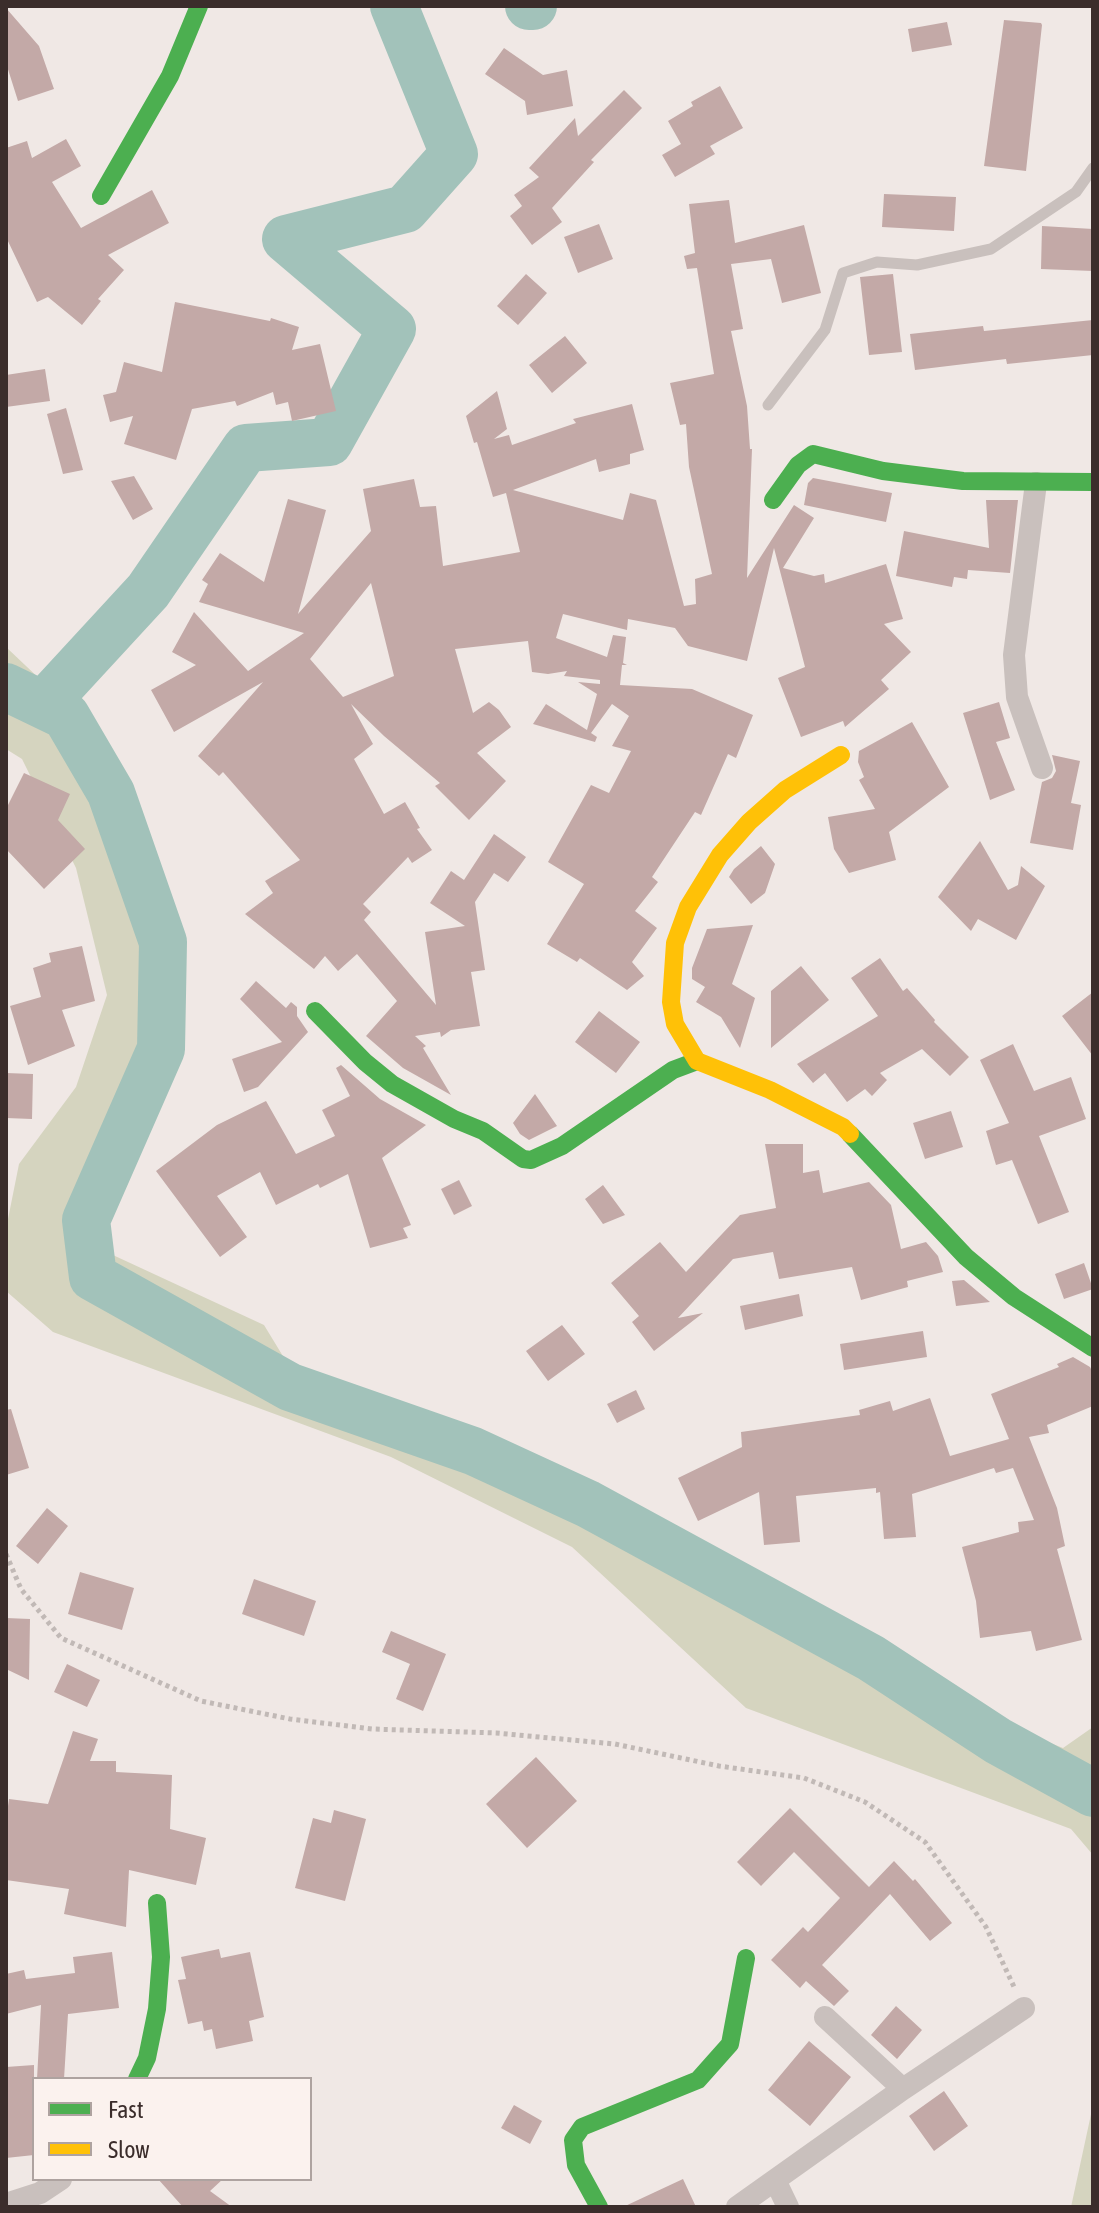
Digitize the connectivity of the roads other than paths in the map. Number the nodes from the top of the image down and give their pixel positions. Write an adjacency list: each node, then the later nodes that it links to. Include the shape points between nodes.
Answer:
1 (199, 6): 3 (street, via 170,76)
2 (1093, 168): 4 (lane, via 1076,192 991,249 917,265 877,262 843,273 825,330)
3 (101, 196)
4 (768, 405)
5 (1093, 482): 6 (street)
6 (1036, 483): 7 (street, via 896,473 813,454 798,465); 9 (street, via 1014,655 1017,697)
7 (773, 500)
8 (841, 755): 11 (street, via 785,790 749,822 720,855 688,907 675,943 671,1002 675,1024)
9 (1042, 768)
10 (315, 1011): 11 (street, via 392,1084 531,1160 562,1146 673,1070)
11 (697, 1061): 12 (street, via 843,1127 966,1257 1014,1297)
12 (1093, 1348)
13 (157, 1903): 17 (street, via 157,2009)
14 (746, 1958): 22 (street, via 730,2044 698,2080 582,2127 573,2140 576,2165)
15 (1024, 2008): 18 (street)
16 (825, 2017): 18 (street)
17 (138, 2077)
18 (903, 2089): 19 (street)
19 (775, 2180): 23 (street); 24 (street)
20 (58, 2181): 21 (street)
21 (6, 2204)
22 (599, 2207)
23 (737, 2207)
24 (788, 2207)

